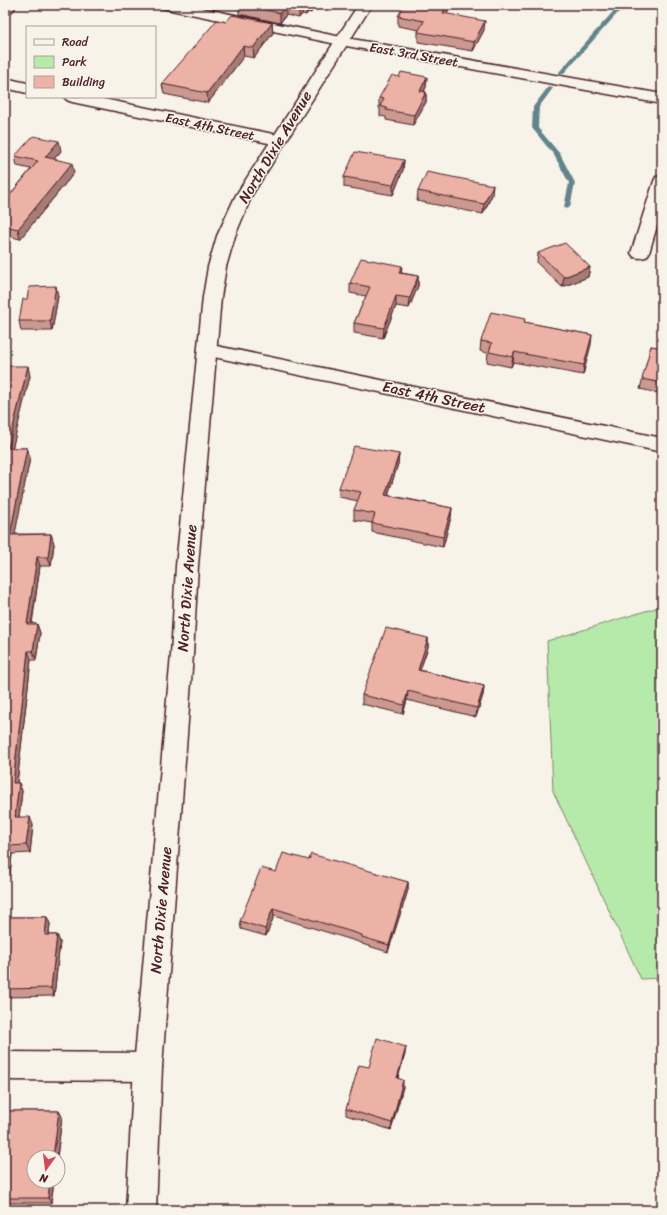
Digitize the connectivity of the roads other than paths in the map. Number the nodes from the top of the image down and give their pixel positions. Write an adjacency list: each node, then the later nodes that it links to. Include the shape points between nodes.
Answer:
1 (10, 5): 4 (street)
2 (166, 5): 5 (street, East 3rd Street)
3 (365, 5): 5 (street, North Dixie Avenue)
4 (5, 10)
5 (341, 41): 9 (street, East 3rd Street); 10 (street, North Dixie Avenue)
6 (5, 83): 7 (street)
7 (26, 88)
8 (77, 98): 10 (street, East 4th Street)
9 (662, 98)
10 (278, 140): 13 (street, North Dixie Avenue, via 244,195 226,236 212,297)
11 (662, 181): 12 (street)
12 (640, 253)
13 (207, 350): 14 (street, East 4th Street); 16 (street, North Dixie Avenue)
14 (662, 445)
15 (5, 1066): 16 (street)
16 (148, 1067): 17 (street, North Dixie Avenue)
17 (141, 1210)

